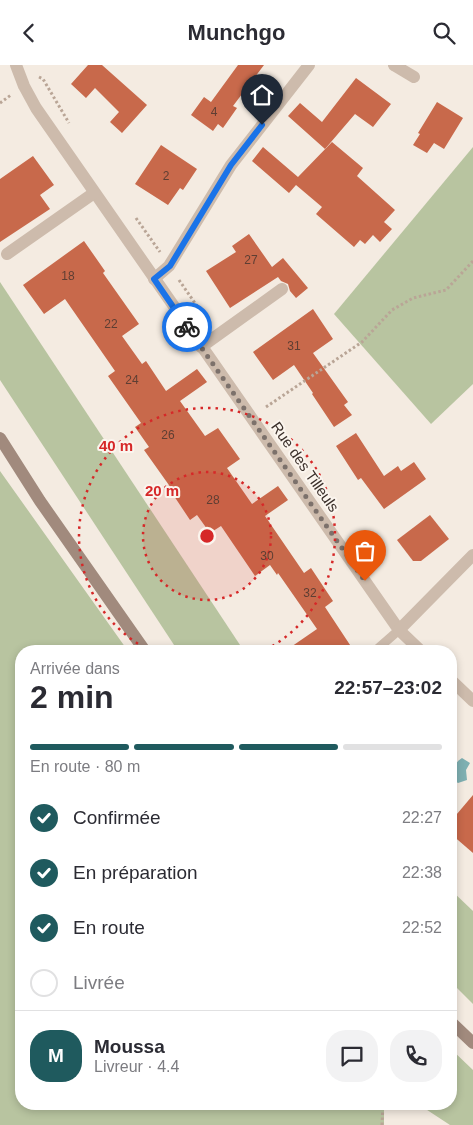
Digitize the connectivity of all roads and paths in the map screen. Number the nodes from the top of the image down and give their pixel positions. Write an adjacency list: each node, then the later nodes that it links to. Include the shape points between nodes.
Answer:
1 (16, 65): 5 (street, Rue des Tilleuls, via 36,108)
2 (394, 65): 4 (street)
3 (302, 67): 8 (street, via 231,165 170,266)
4 (414, 77)
5 (94, 193): 6 (street); 8 (street, Rue des Tilleuls)
6 (7, 255)
7 (473, 261): 11 (path, via 446,290 413,298 392,311 362,342)
8 (154, 279): 10 (street, Rue des Tilleuls)
9 (282, 289): 10 (street)
10 (201, 347): 14 (street, Rue des Tilleuls)
11 (266, 407)
12 (0, 438): 15 (main road)
13 (473, 555): 14 (street)
14 (399, 630): 16 (lane); 17 (street, Rue des Tilleuls)
15 (141, 645)
16 (382, 645)
17 (415, 645)
18 (457, 686): 19 (street)
19 (473, 701)
20 (457, 1028): 21 (main road)
21 (473, 1043)
22 (383, 1110): 23 (path)
23 (382, 1125)

